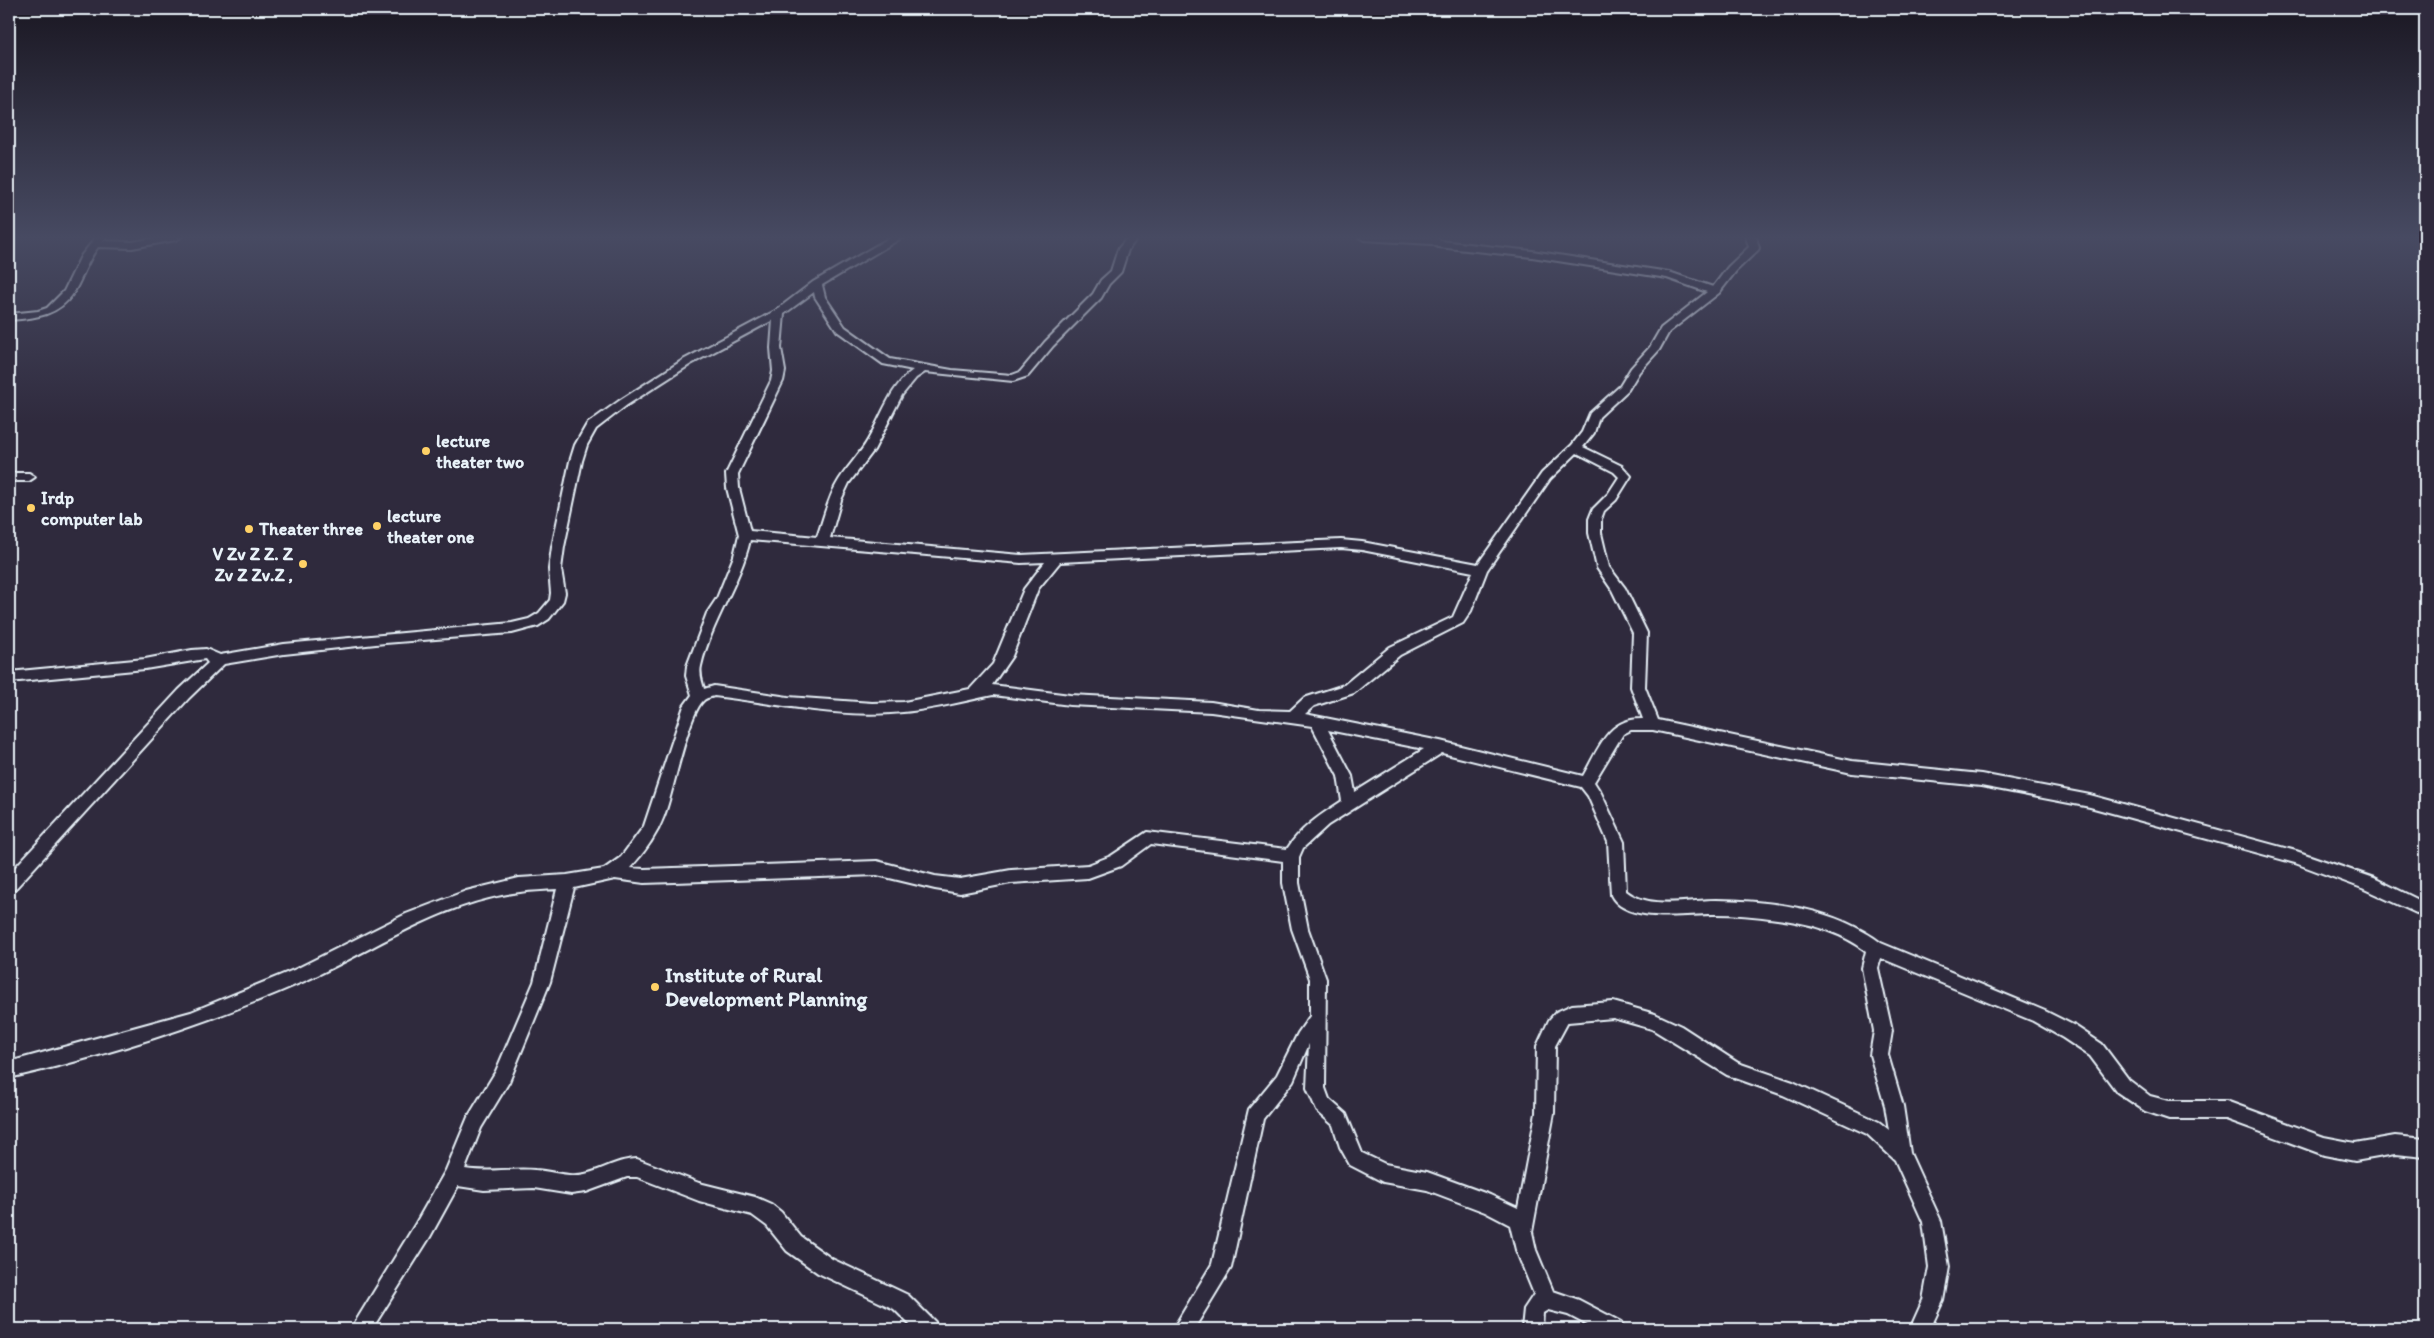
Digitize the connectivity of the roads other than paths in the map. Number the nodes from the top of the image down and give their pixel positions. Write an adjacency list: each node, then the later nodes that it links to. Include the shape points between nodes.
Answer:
1 (62, 299): 7 (street, via 51,310 40,314)
2 (797, 299): 6 (street)
3 (822, 299): 8 (street, via 841,328 887,362)
4 (1091, 299): 8 (street, via 1024,374 1012,378)
5 (1704, 299): 9 (street, via 1665,330 1624,388 1594,416 1588,432)
6 (780, 313): 12 (street, via 777,381 732,474 732,488); 16 (street, via 687,362 591,427 576,461 558,547 556,601 544,616 533,623 512,628 284,649 226,658)
7 (9, 317)
8 (923, 368): 13 (street, via 905,383 888,409 869,450 840,488)
9 (1576, 448): 15 (street, via 1546,476); 22 (street, via 1618,468 1626,476 1599,509 1595,533 1603,568 1618,588 1640,633 1638,687)
10 (9, 477): 11 (street)
11 (29, 477)
12 (745, 535): 13 (street); 19 (street, via 740,556 694,666 693,676)
13 (822, 542): 14 (street, via 1021,559)
14 (1056, 559): 15 (street, via 1341,544); 18 (street, via 1030,590 1012,640 996,672)
15 (1481, 569): 20 (street, via 1458,620 1395,651 1349,689 1309,702)
16 (215, 663): 17 (street, via 214,657 206,654 145,664); 29 (street)
17 (9, 677)
18 (974, 693): 19 (street, via 929,704 872,708 788,702 714,691); 20 (street, via 1009,691 1070,700 1211,707)
19 (699, 696): 27 (street, via 691,706 650,830 626,862)
20 (1293, 717): 21 (street)
21 (1317, 723): 23 (street); 25 (street, via 1345,776)
22 (1653, 725): 24 (street, via 1628,724 1618,730); 30 (street, via 1852,767 1981,780 2090,801 2296,857 2368,883)
23 (1440, 747): 24 (street); 25 (street)
24 (1586, 784): 31 (street, via 1594,793 1616,842 1617,885 1623,900 1675,910 1714,907 1787,914 1838,925 1863,937)
25 (1350, 803): 26 (street, via 1323,821 1298,844)
26 (1291, 856): 27 (street, via 1147,838 1115,862 1096,869 1038,877 997,878 955,886 877,868 644,876); 32 (street, via 1291,883 1300,929 1318,979)
27 (614, 872): 28 (street, via 600,878)
28 (567, 882): 33 (street, via 519,885 466,898 412,918 302,974 193,1018); 36 (street, via 542,982 503,1076 474,1123)
29 (9, 884)
30 (2425, 910)
31 (1875, 948): 34 (street, via 2039,1016 2069,1032 2096,1050 2122,1086 2146,1103 2169,1110 2226,1110 2324,1146 2355,1152 2395,1145); 35 (street, via 1870,968 1883,1031 1879,1055 1894,1106)
32 (1318, 1019): 37 (street, via 1316,1088 1323,1105 1340,1120 1356,1159 1382,1173 1427,1181 1490,1204 1517,1218); 41 (street, via 1307,1031 1288,1074 1255,1115 1221,1268)
33 (9, 1070)
34 (2425, 1148)
35 (1901, 1154): 37 (street, via 1873,1128 1795,1091 1733,1069 1655,1022 1613,1010 1572,1013 1562,1017 1546,1046 1545,1114); 44 (street, via 1932,1221 1940,1267 1933,1301)
36 (453, 1176): 39 (street); 40 (street, via 484,1181 534,1179 571,1186 627,1168 637,1168 699,1192 755,1206 774,1219 794,1244 825,1266 901,1302)
37 (1523, 1232): 38 (street, via 1526,1250)
38 (1546, 1299): 42 (street, via 1537,1303); 43 (street, via 1580,1310)
39 (361, 1329)
40 (928, 1329)
41 (1183, 1329)
42 (1532, 1329)
43 (1614, 1329)
44 (1920, 1329)

